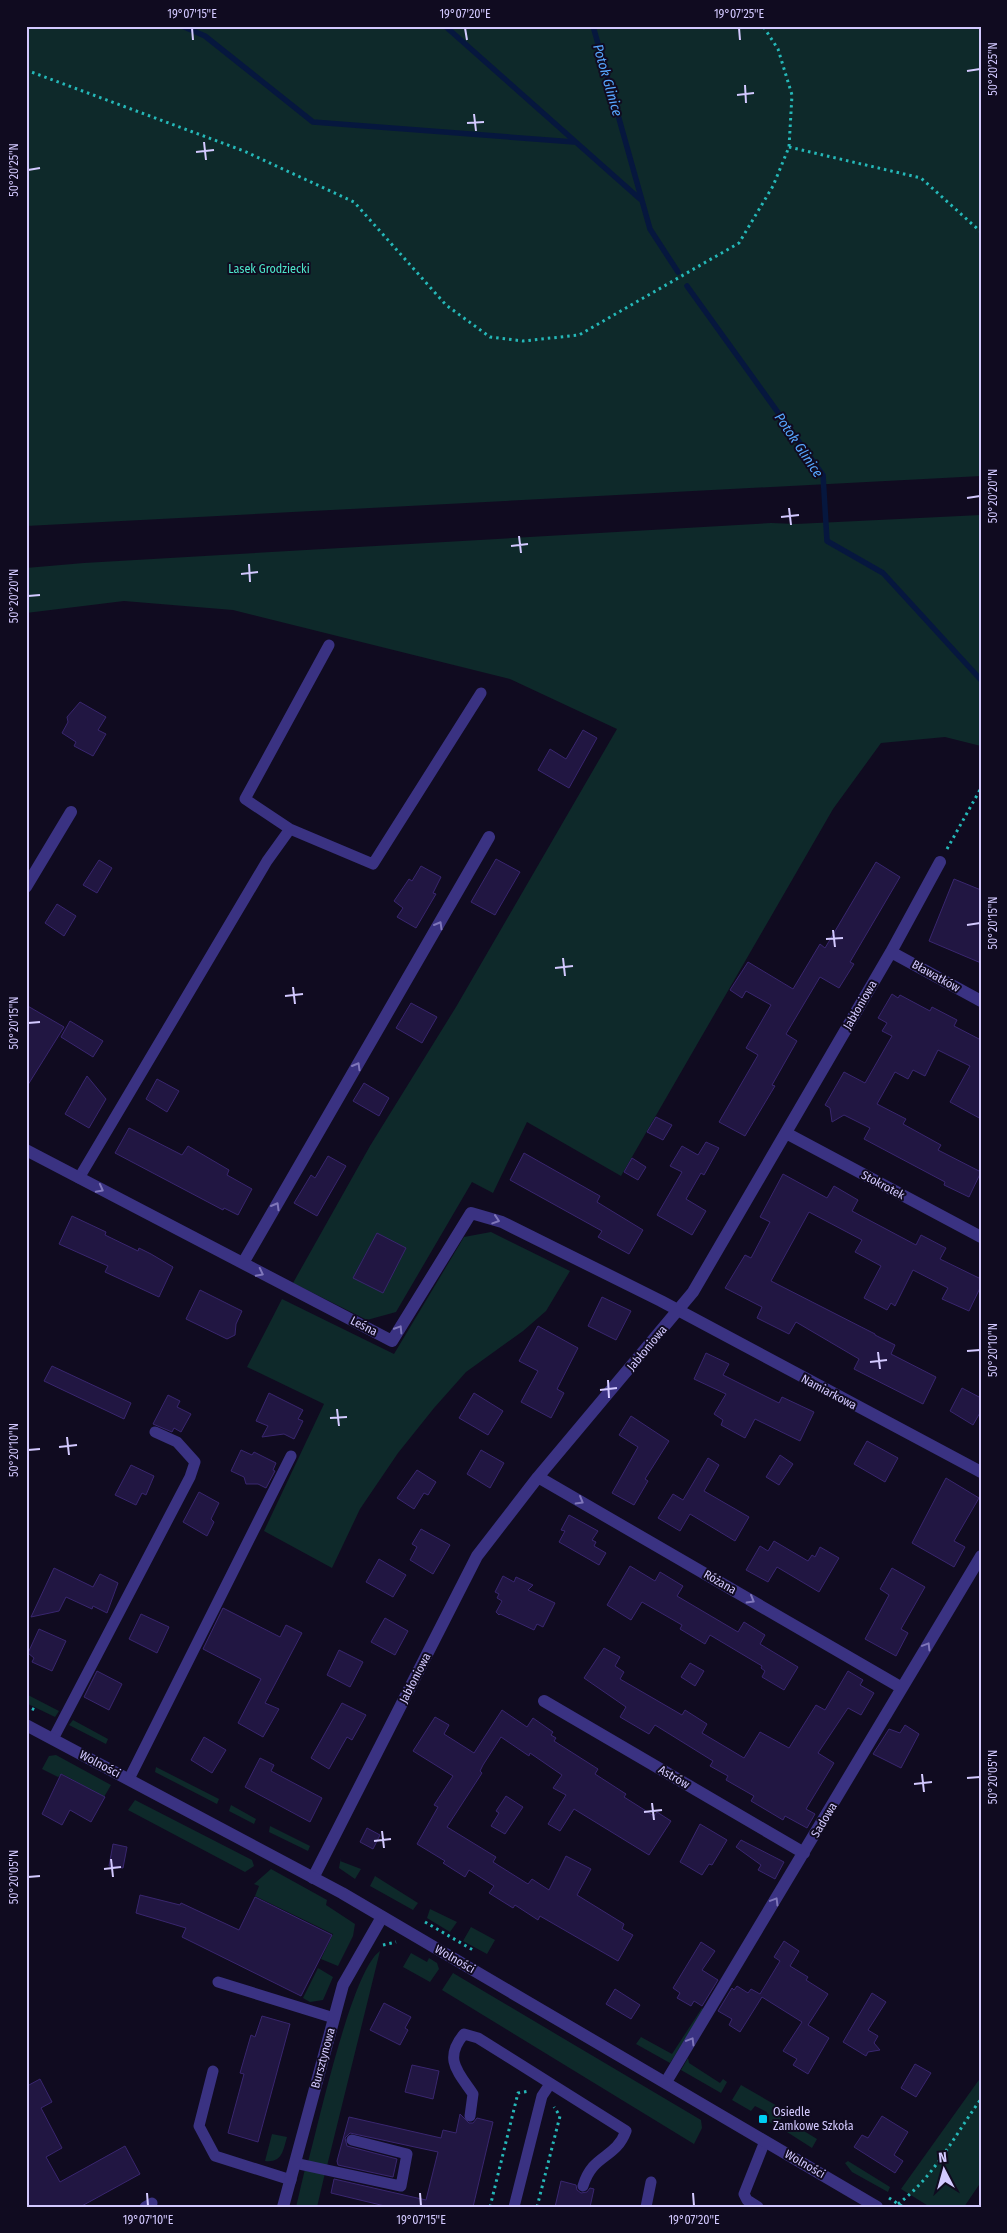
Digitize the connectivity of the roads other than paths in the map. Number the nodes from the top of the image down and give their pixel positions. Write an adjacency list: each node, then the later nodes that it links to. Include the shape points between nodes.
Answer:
1 (329, 645): 4 (lane, via 245,799)
2 (481, 693): 4 (lane, via 373,864)
3 (70, 812): 7 (street)
4 (290, 828): 12 (lane, via 267,861)
5 (490, 837): 14 (street, one-way to 5)
6 (940, 862): 8 (street, Jabłoniowa)
7 (26, 887)
8 (891, 952): 9 (street, Bławatków); 10 (street, Jabłoniowa)
9 (981, 1001)
10 (786, 1133): 13 (street, Stokrotek); 15 (street, Jabłoniowa, via 693,1292)
11 (26, 1150): 12 (street, Leśna)
12 (79, 1178): 14 (street, Leśna, one-way to 14, via 196,1245)
13 (981, 1237)
14 (242, 1264): 15 (street, Leśna, one-way to 15, via 392,1341 471,1213 502,1222)
15 (677, 1312): 18 (street, Namiarkowa); 19 (street, Jabłoniowa)
16 (155, 1432): 24 (lane, via 177,1442 195,1462)
17 (291, 1456): 25 (lane)
18 (981, 1472)
19 (538, 1477): 21 (street, Różana, one-way to 21); 27 (street, Jabłoniowa, via 476,1556)
20 (981, 1556): 21 (street, Sadowa, one-way to 20)
21 (902, 1688): 26 (street, Sadowa)
22 (544, 1700): 26 (street, Astrów)
23 (26, 1724): 24 (street, Wolności)
24 (53, 1739): 25 (street, Wolności)
25 (128, 1779): 27 (street, Wolności)
26 (804, 1853): 32 (street, Sadowa, one-way to 26)
27 (313, 1878): 28 (street, Wolności)
28 (382, 1917): 30 (street, Bursztynowa, via 343,1985); 32 (street, Wolności)
29 (218, 1982): 30 (lane)
30 (334, 2018): 37 (street, Bursztynowa)
31 (213, 2071): 38 (lane, via 199,2126 215,2156)
32 (666, 2082): 36 (street, Wolności)
33 (550, 2084): 34 (lane, via 478,2038 464,2034 453,2056 455,2067 473,2094); 40 (lane, via 626,2131 622,2143 592,2166); 42 (lane, via 542,2096)
34 (470, 2116)
35 (352, 2140): 37 (lane, via 407,2154 401,2186)
36 (765, 2141): 44 (lane, via 744,2194); 45 (street, Wolności)
37 (295, 2163): 38 (street, Bursztynowa)
38 (291, 2180): 41 (street, Bursztynowa)
39 (652, 2182): 43 (lane)
40 (583, 2186)
41 (283, 2207)
42 (514, 2207)
43 (646, 2207)
44 (758, 2207)
45 (877, 2207)

